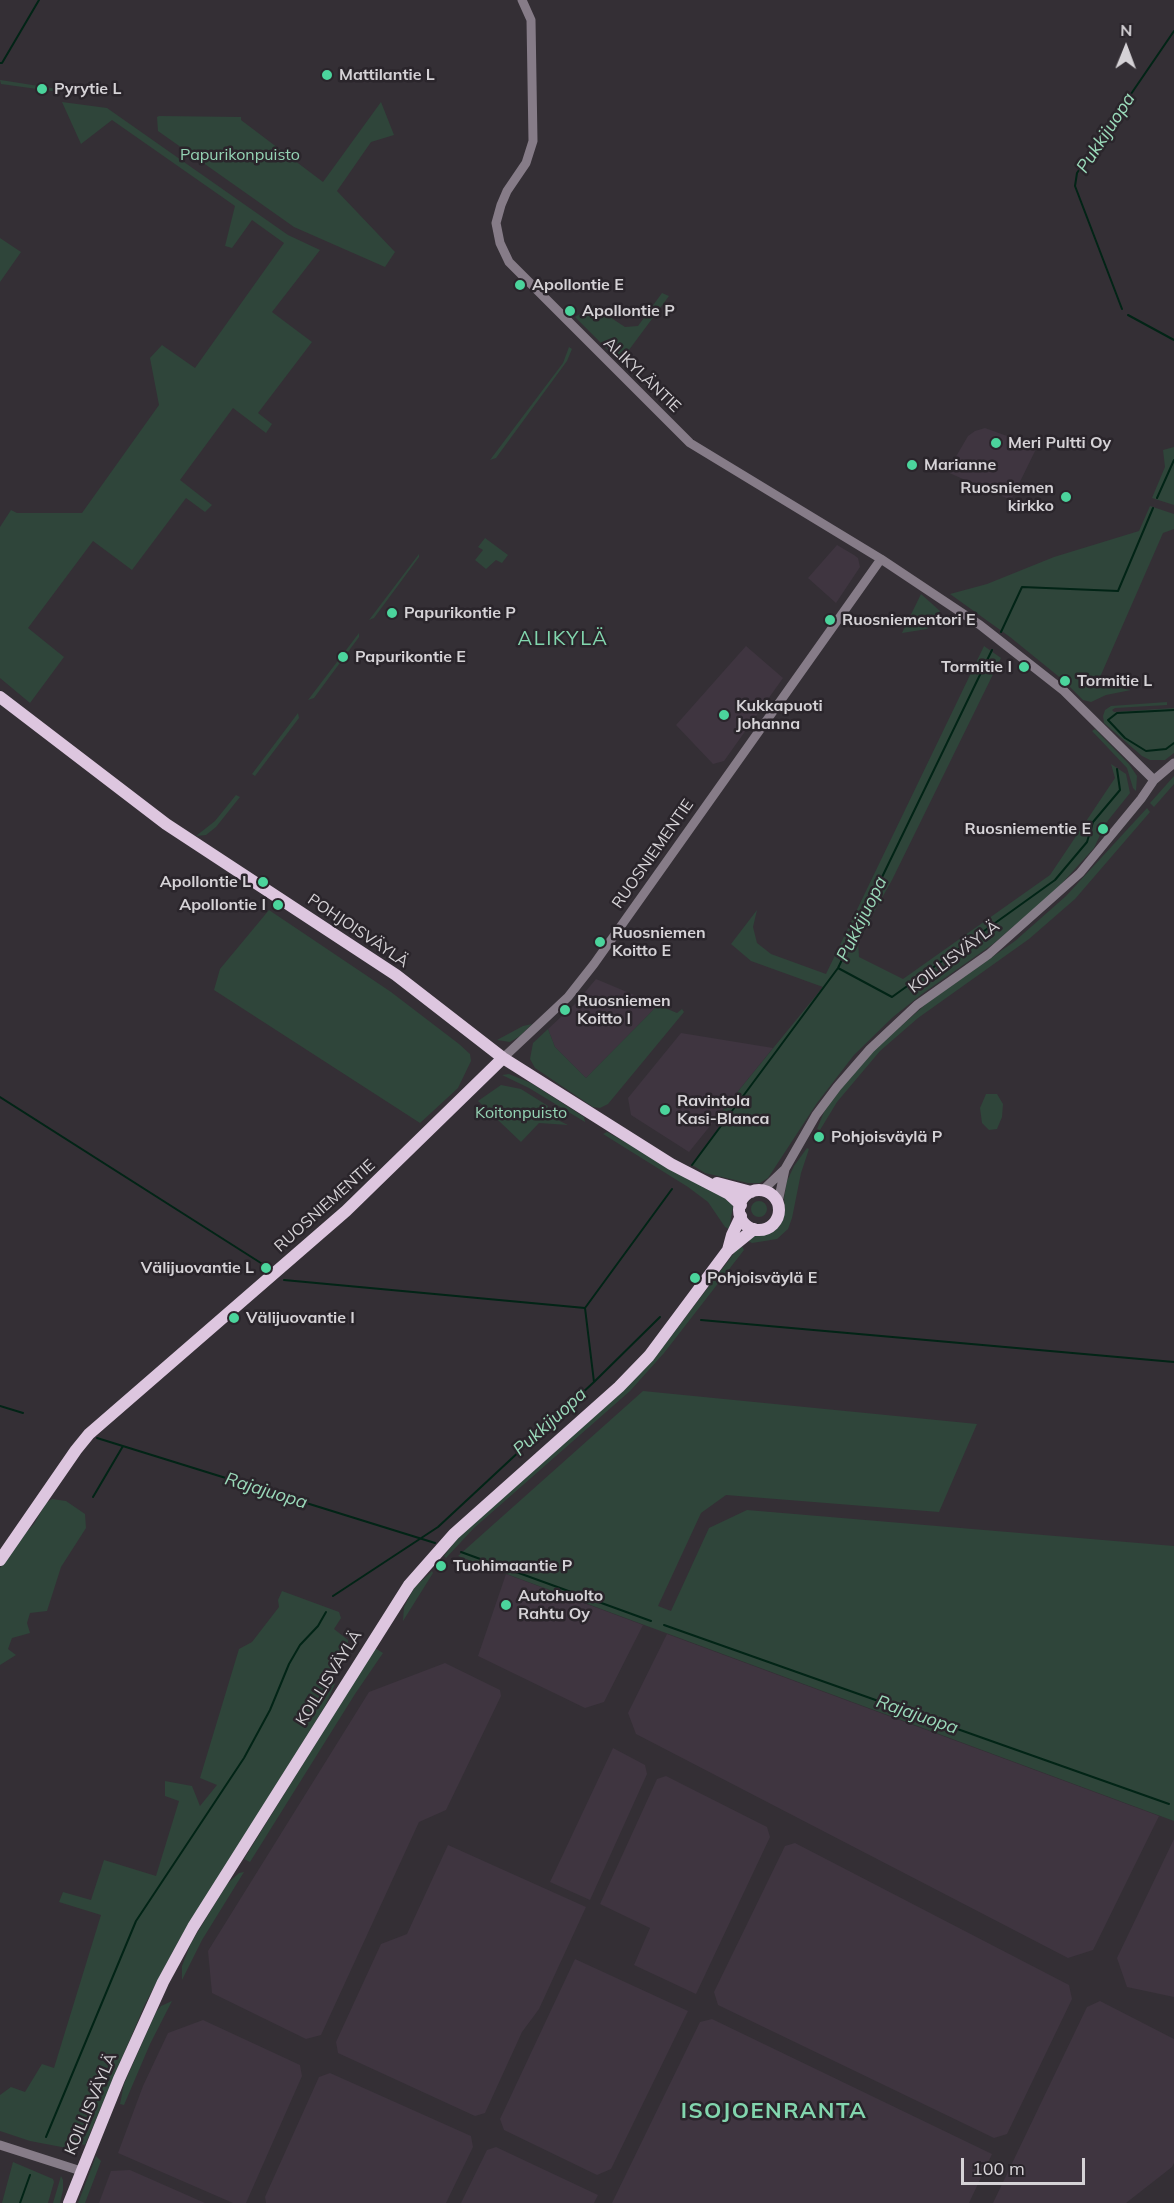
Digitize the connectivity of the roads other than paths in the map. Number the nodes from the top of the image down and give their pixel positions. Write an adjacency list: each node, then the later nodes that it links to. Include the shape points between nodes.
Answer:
1 (522, 0): 2 (street, ALIKYLÄNTIE, via 531,20 532,141 526,163 507,191 496,223 509,262 690,443)
2 (881, 559): 5 (street, via 1027,661 1064,691); 6 (street, RUOSNIEMENTIE, via 594,964 568,997)
3 (0, 697): 6 (main road, POHJOISVÄYLÄ, via 166,824 396,975)
4 (1174, 763): 5 (street)
5 (1154, 780): 7 (street, KOILLISVÄYLÄ, via 1080,873 989,954 917,1005 870,1049 816,1115)
6 (503, 1058): 8 (main road, POHJOISVÄYLÄ, via 671,1164); 14 (main road, RUOSNIEMENTIE, via 346,1211 89,1434)
7 (784, 1169): 9 (street, KOILLISVÄYLÄ); 10 (street, KOILLISVÄYLÄ)
8 (704, 1180): 9 (main road, POHJOISVÄYLÄ); 11 (main road, POHJOISVÄYLÄ, via 729,1194)
9 (757, 1191): 10 (main road); 11 (main road, via 747,1195)
10 (778, 1202): 12 (main road, via 779,1213 774,1223 765,1229)
11 (741, 1210): 12 (main road, via 748,1226); 13 (main road, KOILLISVÄYLÄ)
12 (754, 1229): 13 (main road, KOILLISVÄYLÄ)
13 (728, 1250): 16 (main road, KOILLISVÄYLÄ, via 649,1356 454,1534 408,1585 193,1927 163,1982)
14 (0, 1560)
15 (0, 2145): 16 (street)
16 (81, 2171): 17 (main road, KOILLISVÄYLÄ)
17 (69, 2203)

